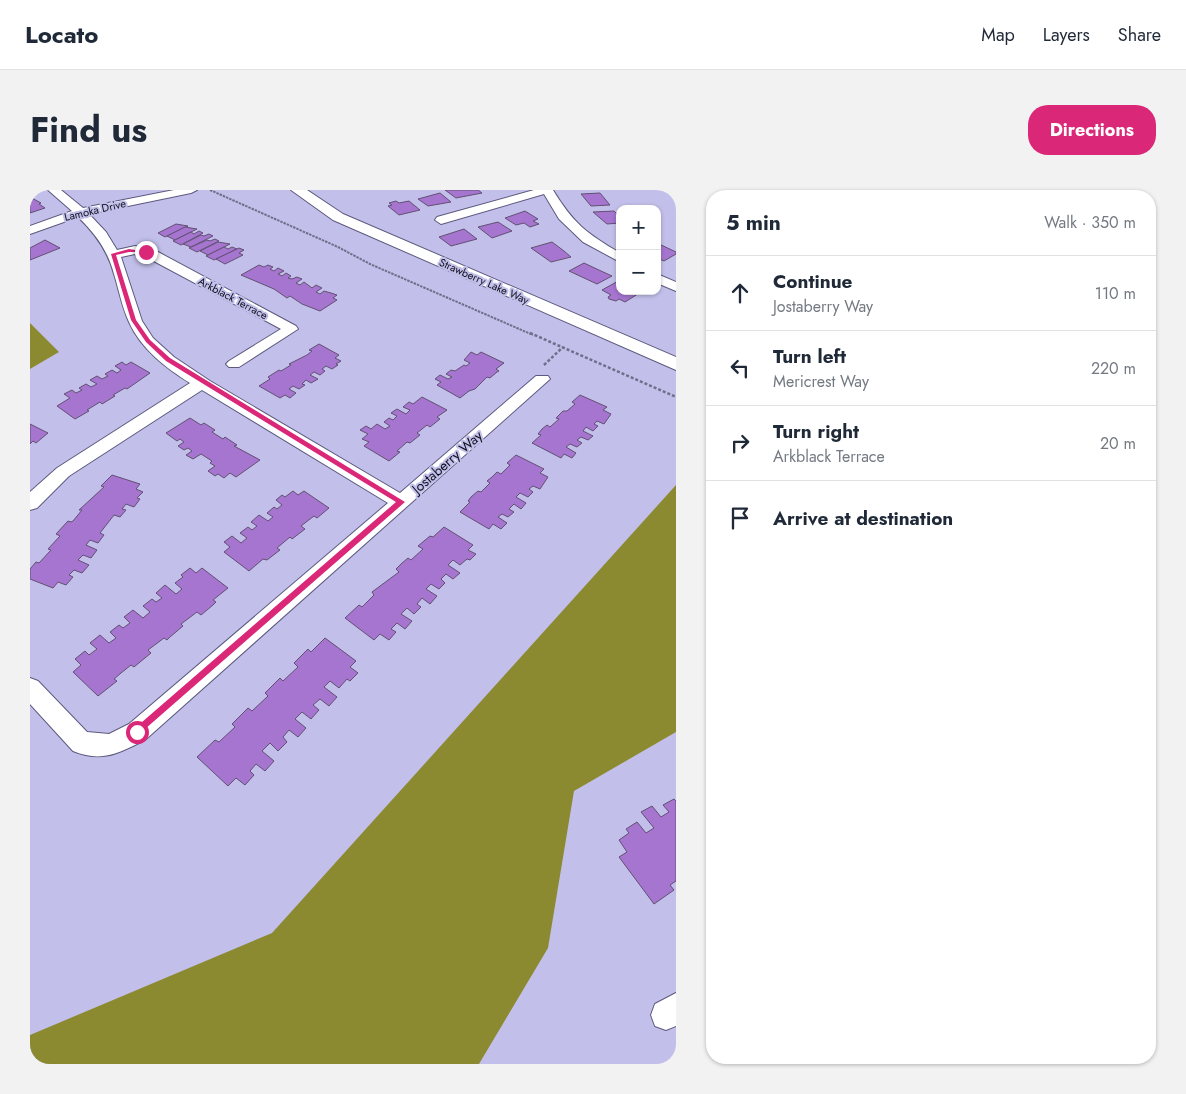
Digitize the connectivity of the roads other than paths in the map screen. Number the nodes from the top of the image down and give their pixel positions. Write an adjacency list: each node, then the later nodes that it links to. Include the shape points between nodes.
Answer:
1 (54, 190): 5 (street)
2 (191, 190): 5 (street, Lamoka Drive)
3 (298, 190): 13 (street, Strawberry Lake Way, via 338,217)
4 (547, 190): 6 (street); 9 (street, via 564,216 587,239)
5 (81, 212): 7 (street, Lamoka Drive); 8 (street)
6 (441, 220)
7 (30, 230)
8 (114, 254): 12 (street, Arkblack Terrace, via 135,250 153,255 291,329); 15 (street, via 133,320 148,341 168,360)
9 (616, 256)
10 (661, 280): 11 (street)
11 (676, 287)
12 (234, 364)
13 (676, 364)
14 (542, 379): 16 (street, Jostaberry Way)
15 (203, 382): 16 (street); 17 (street, via 63,472)
16 (401, 502): 18 (street, Jostaberry Way, via 137,732 111,745 81,743)
17 (30, 503)
18 (30, 688)

